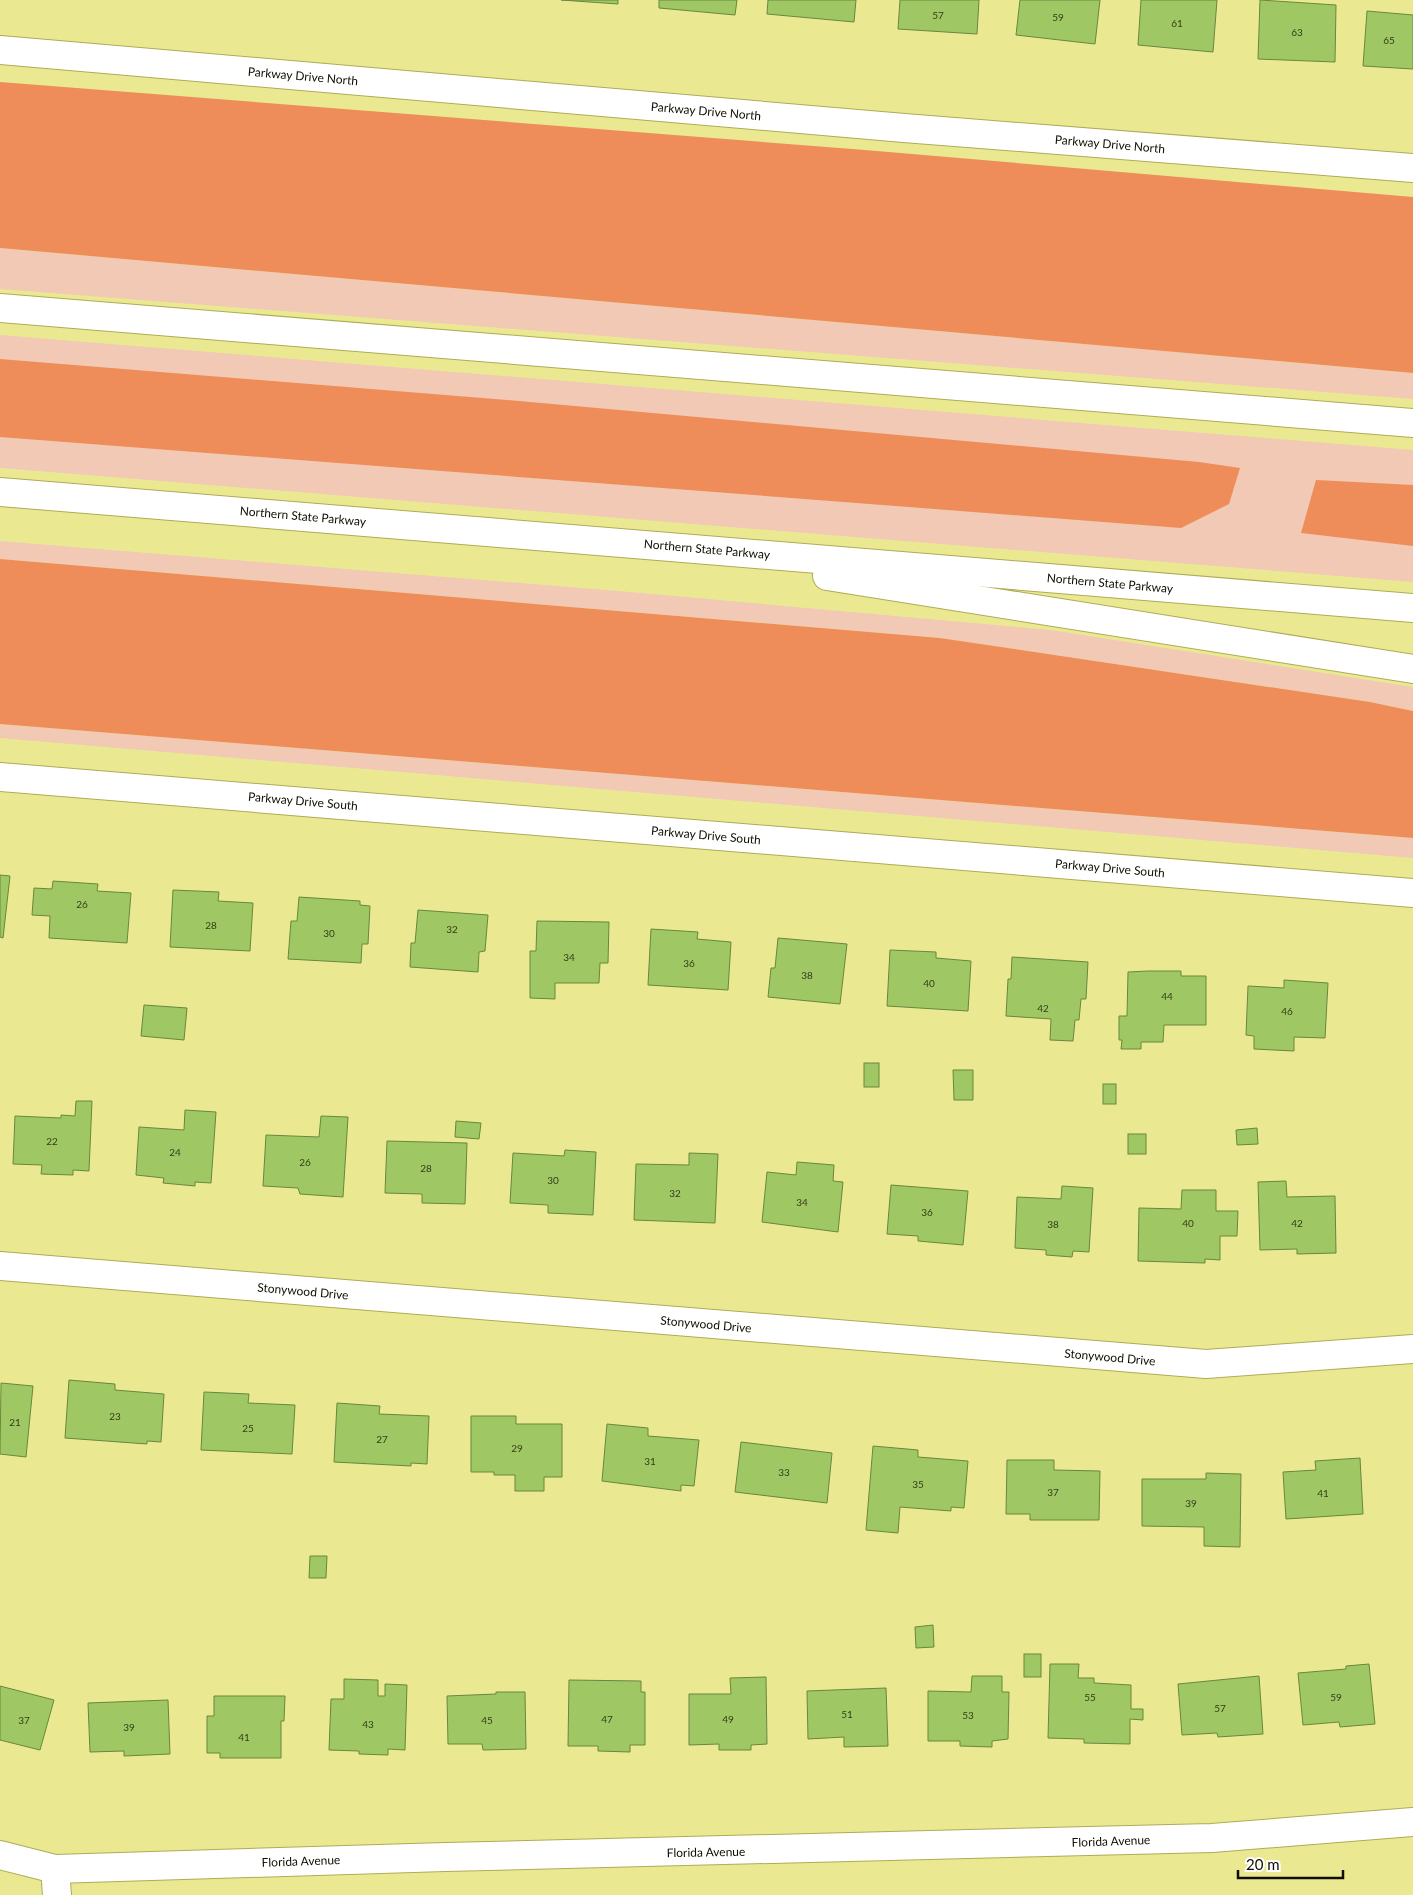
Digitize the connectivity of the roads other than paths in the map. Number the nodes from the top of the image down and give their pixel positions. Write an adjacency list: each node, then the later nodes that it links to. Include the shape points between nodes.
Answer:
1 (0, 50): 2 (main road, Parkway Drive North, via 914,129)
2 (1413, 168)
3 (0, 308): 4 (main road)
4 (1413, 423)
5 (0, 492): 6 (main road, Northern State Parkway)
6 (611, 541): 7 (main road, Northern State Parkway); 8 (main road)
7 (1413, 608)
8 (1413, 669)
9 (0, 777): 10 (main road, Parkway Drive South)
10 (1413, 892)
11 (0, 1266): 12 (main road, Stonywood Drive, via 1206,1364)
12 (1413, 1349)
13 (1413, 1822): 15 (main road, Florida Avenue, via 1202,1839 436,1857)
14 (0, 1855): 15 (main road, Florida Avenue)
15 (56, 1882)

